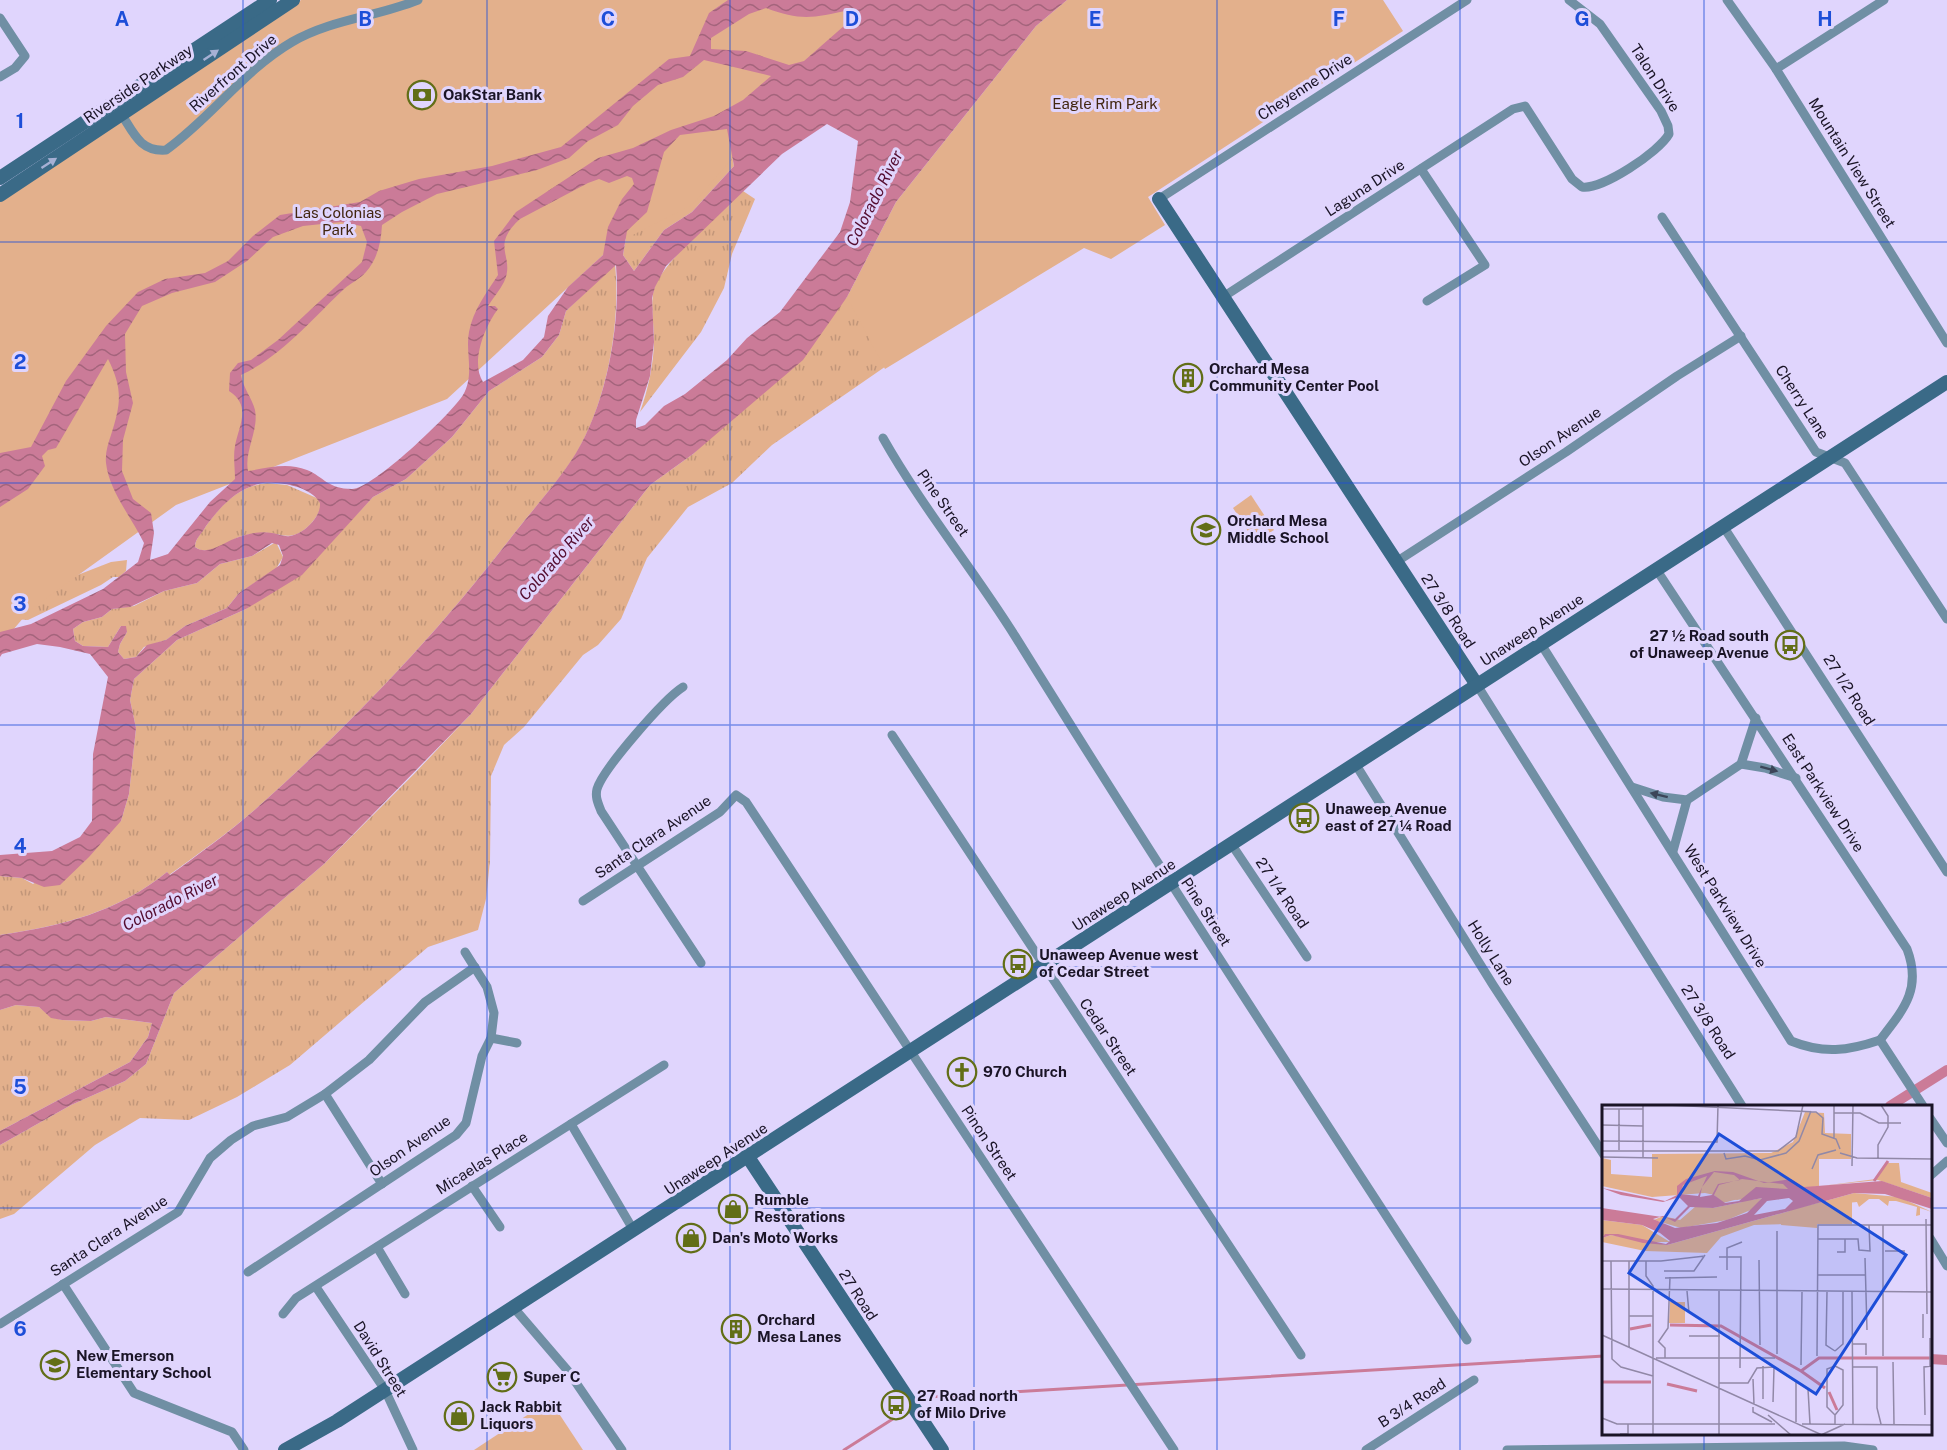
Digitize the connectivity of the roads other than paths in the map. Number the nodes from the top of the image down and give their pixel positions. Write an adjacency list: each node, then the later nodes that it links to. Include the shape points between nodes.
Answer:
1 (270, 0): 14 (main road, Riverside Parkway)
2 (293, 0): 12 (main road, Riverside Parkway, one-way to 2)
3 (418, 0): 12 (street, Riverfront Drive, via 320,27 290,43 166,150 142,146)
4 (1467, 0): 16 (street, Cheyenne Drive)
5 (1569, 0): 11 (street, Talon Drive, via 1600,24 1620,50 1661,111 1669,134 1657,149 1629,168 1600,184 1582,187)
6 (1727, 0): 9 (street, Mountain View Street)
7 (1884, 0): 9 (street)
8 (0, 18): 10 (street, via 25,56)
9 (1776, 69): 21 (street, Mountain View Street)
10 (0, 77)
11 (1525, 106): 13 (street, Laguna Drive, via 1514,109)
12 (122, 115): 15 (main road, Riverside Parkway, one-way to 12)
13 (1421, 169): 18 (street, Laguna Drive); 19 (street, via 1485,265)
14 (0, 178)
15 (0, 195)
16 (1159, 199): 18 (main road, 27 3/8 Road)
17 (1662, 217): 20 (street, Cherry Lane)
18 (1223, 297): 26 (main road, 27 3/8 Road)
19 (1427, 301)
20 (1741, 336): 24 (street, Cherry Lane, via 1816,452); 26 (street, Olson Avenue)
21 (1947, 343)
22 (1947, 382): 24 (main road, Unaweep Avenue)
23 (884, 438): 44 (street, Pine Street, via 903,472 988,594)
24 (1830, 457): 25 (main road, Unaweep Avenue); 28 (street, Cherry Lane, via 1845,463)
25 (1723, 526): 27 (main road, Unaweep Avenue); 43 (street, 27 1/2 Road)
26 (1396, 562): 30 (main road, 27 3/8 Road)
27 (1656, 569): 29 (main road, Unaweep Avenue); 32 (street, East Parkview Drive)
28 (1947, 619)
29 (1541, 644): 30 (main road, Unaweep Avenue); 37 (street, West Parkview Drive)
30 (1477, 686): 35 (main road, Unaweep Avenue); 57 (street, 27 3/8 Road)
31 (683, 687): 42 (street, via 660,706 596,791 601,811)
32 (1756, 718): 34 (street); 36 (street, East Parkview Drive)
33 (892, 735): 49 (street, Cedar Street)
34 (1741, 764): 36 (street, one-way to 36); 39 (street)
35 (1356, 765): 40 (main road, Unaweep Avenue); 62 (street, Holly Lane)
36 (1796, 777): 52 (street, East Parkview Drive, via 1907,949 1914,968 1910,996)
37 (1632, 787): 39 (street, one-way to 37); 41 (street, West Parkview Drive)
38 (736, 795): 42 (street, Santa Clara Avenue, via 720,812); 54 (street, Pinon Street, via 746,802)
39 (1687, 800): 41 (street)
40 (1232, 844): 44 (main road, Unaweep Avenue); 47 (street, 27 1/4 Road)
41 (1673, 851): 52 (street, West Parkview Drive, via 1791,1041 1829,1051)
42 (638, 866): 45 (street, Santa Clara Avenue); 48 (street)
43 (1947, 872)
44 (1170, 885): 49 (main road, Unaweep Avenue); 80 (street, Pine Street)
45 (583, 901)
46 (465, 952): 50 (street, Olson Avenue)
47 (1307, 957)
48 (701, 963)
49 (1044, 966): 54 (main road, Unaweep Avenue); 81 (street, Cedar Street)
50 (475, 967): 51 (street, Olson Avenue, via 487,987 494,1013); 56 (street, Santa Clara Avenue, via 425,1002 369,1060)
51 (491, 1038): 53 (street); 66 (street, Olson Avenue, via 482,1056 466,1123 456,1136)
52 (1880, 1040): 58 (street)
53 (517, 1043)
54 (910, 1053): 63 (main road, Unaweep Avenue); 90 (street, Pinon Street)
55 (664, 1065): 60 (street, Micaelas Place)
56 (325, 1094): 66 (street); 74 (street, Santa Clara Avenue, via 287,1117 253,1126 231,1140 210,1158 178,1212)
57 (1741, 1105)
58 (1922, 1105)
59 (1932, 1121): 61 (street)
60 (571, 1124): 67 (street, Micaelas Place); 69 (street)
61 (1947, 1143)
62 (1602, 1152)
63 (748, 1157): 69 (main road, Unaweep Avenue); 89 (main road, 27 Road)
64 (1947, 1161): 65 (street)
65 (1932, 1174)
66 (382, 1185): 73 (street, Olson Avenue)
67 (472, 1186): 68 (street); 71 (street, Micaelas Place)
68 (500, 1227)
69 (634, 1231): 77 (main road, Unaweep Avenue)
70 (1932, 1241): 72 (street)
71 (378, 1246): 75 (street, Micaelas Place); 76 (street)
72 (1947, 1266)
73 (248, 1272)
74 (63, 1284): 79 (street, Santa Clara Avenue); 85 (street, via 134,1393 232,1432)
75 (316, 1287): 78 (street, Micaelas Place, via 296,1298); 83 (street, David Street)
76 (405, 1294)
77 (514, 1308): 83 (main road, Unaweep Avenue); 88 (street, via 568,1371)
78 (284, 1314)
79 (0, 1324)
80 (1467, 1340)
81 (1301, 1355)
82 (1474, 1380): 91 (street, B 3/4 Road)
83 (385, 1390): 86 (main road, Unaweep Avenue); 87 (street, David Street)
84 (1739, 1449): 92 (street); 93 (street, via 1844,1446)
85 (244, 1450)
86 (285, 1450)
87 (413, 1450)
88 (622, 1450)
89 (942, 1450)
90 (1174, 1450)
91 (1366, 1450)
92 (1508, 1450)
93 (1873, 1450)

